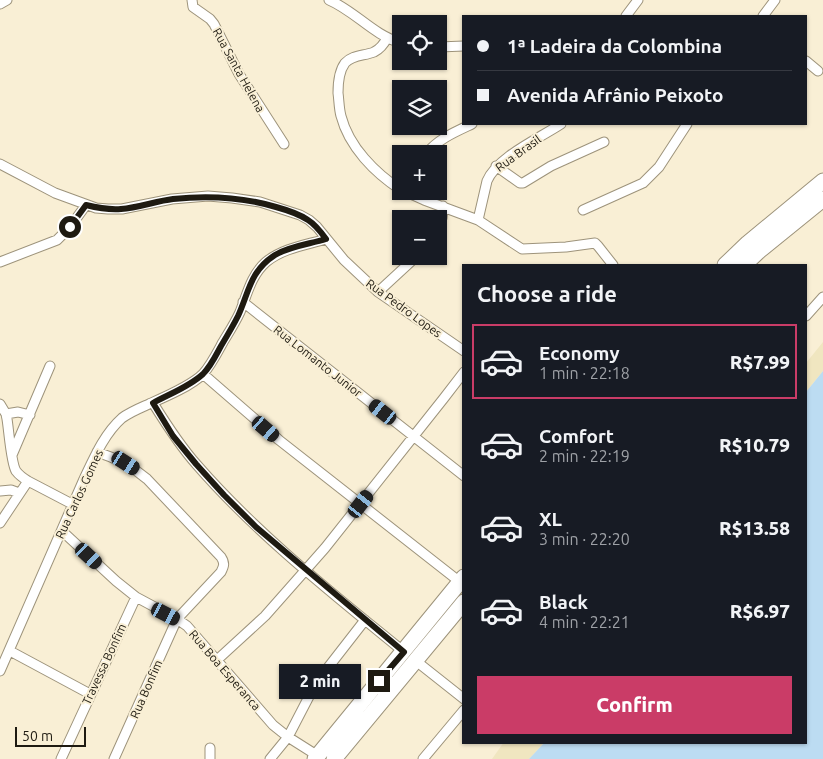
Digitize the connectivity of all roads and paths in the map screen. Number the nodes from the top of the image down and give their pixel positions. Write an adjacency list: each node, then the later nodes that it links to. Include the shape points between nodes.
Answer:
1 (7, 0): 6 (street)
2 (192, 0): 19 (street, Rua Santa Helena, via 193,7 214,24 239,74)
3 (329, 0): 9 (street)
4 (638, 0): 7 (street)
5 (776, 0): 8 (street)
6 (0, 4)
7 (627, 15)
8 (764, 15)
9 (387, 38): 10 (street); 24 (street, via 374,52 348,60 344,65 339,79 339,102 341,116 355,146 374,168)
10 (392, 40)
11 (462, 46): 12 (street)
12 (447, 47)
13 (807, 62): 14 (street)
14 (818, 71)
15 (470, 125): 20 (street)
16 (559, 125): 22 (street, Rua Brasil)
17 (686, 125): 30 (street, via 659,167 643,184)
18 (604, 142): 22 (street, via 521,183)
19 (284, 144)
20 (434, 145)
21 (0, 165): 27 (street, Rua Pedro Lopes)
22 (496, 166): 31 (street, Rua Brasil, via 487,180)
23 (823, 181): 35 (main road)
24 (392, 182)
25 (823, 199): 36 (main road)
26 (424, 200): 28 (street)
27 (86, 205): 32 (street, Rua Pedro Lopes, via 122,209 172,199 232,198 260,202 300,215 317,227); 33 (street, via 57,240)
28 (443, 206): 29 (street); 31 (street)
29 (443, 210)
30 (583, 210)
31 (478, 220): 34 (street, via 522,249 595,243)
32 (326, 239): 38 (street, Rua Pedro Lopes); 40 (street, Rua Carlos Gomes, via 287,250 265,263 255,275)
33 (0, 262)
34 (612, 264)
35 (726, 264)
36 (745, 264)
37 (407, 265): 38 (street)
38 (378, 292): 42 (street, Rua Pedro Lopes)
39 (823, 296): 41 (street)
40 (243, 302): 44 (street, Rua Carlos Gomes, via 232,327); 50 (street, Rua Lomanto Junior)
41 (807, 315)
42 (462, 350)
43 (50, 366): 49 (street)
44 (203, 374): 46 (street, Rua Carlos Gomes); 58 (street, via 279,440)
45 (462, 375): 50 (street)
46 (153, 403): 51 (street, Rua Carlos Gomes, via 123,417); 61 (street, via 173,436 201,470 256,527)
47 (0, 404): 48 (street)
48 (6, 414): 49 (street); 52 (street)
49 (30, 415): 52 (street)
50 (414, 436): 53 (street, Rua Lomanto Junior); 58 (street)
51 (97, 452): 57 (street, Rua Carlos Gomes); 65 (street, Rua Bonfim, via 138,471 224,561 220,572)
52 (12, 456): 54 (street, via 15,470)
53 (462, 474)
54 (28, 481): 56 (street); 57 (street)
55 (0, 491): 56 (street)
56 (20, 493): 59 (street)
57 (72, 504): 60 (street, Rua Carlos Gomes)
58 (361, 504): 61 (street); 62 (street)
59 (0, 523)
60 (62, 531): 63 (street, Rua Boa Esperanca); 67 (street, Rua Carlos Gomes)
61 (306, 570): 66 (street); 69 (street, via 265,616)
62 (462, 579): 68 (main road)
63 (136, 597): 65 (street, Rua Boa Esperanca); 72 (street, Travessa Bonfim)
64 (462, 604): 70 (main road)
65 (177, 619): 69 (street, Rua Boa Esperanca); 79 (street, Rua Bonfim)
66 (365, 620): 68 (street); 75 (street, via 316,683)
67 (10, 651): 71 (street, Rua Carlos Gomes); 72 (street)
68 (404, 652): 77 (main road)
69 (217, 660): 75 (street, Rua Boa Esperanca, via 267,718)
70 (416, 661): 73 (street); 82 (main road)
71 (0, 671)
72 (90, 694): 78 (street, Travessa Bonfim)
73 (462, 697)
74 (462, 712): 83 (street)
75 (288, 737): 77 (street, Rua Boa Esperanca); 81 (street)
76 (210, 748): 80 (street)
77 (316, 757)
78 (61, 759)
79 (114, 759)
80 (210, 759)
81 (270, 759)
82 (334, 759)
83 (423, 759)

